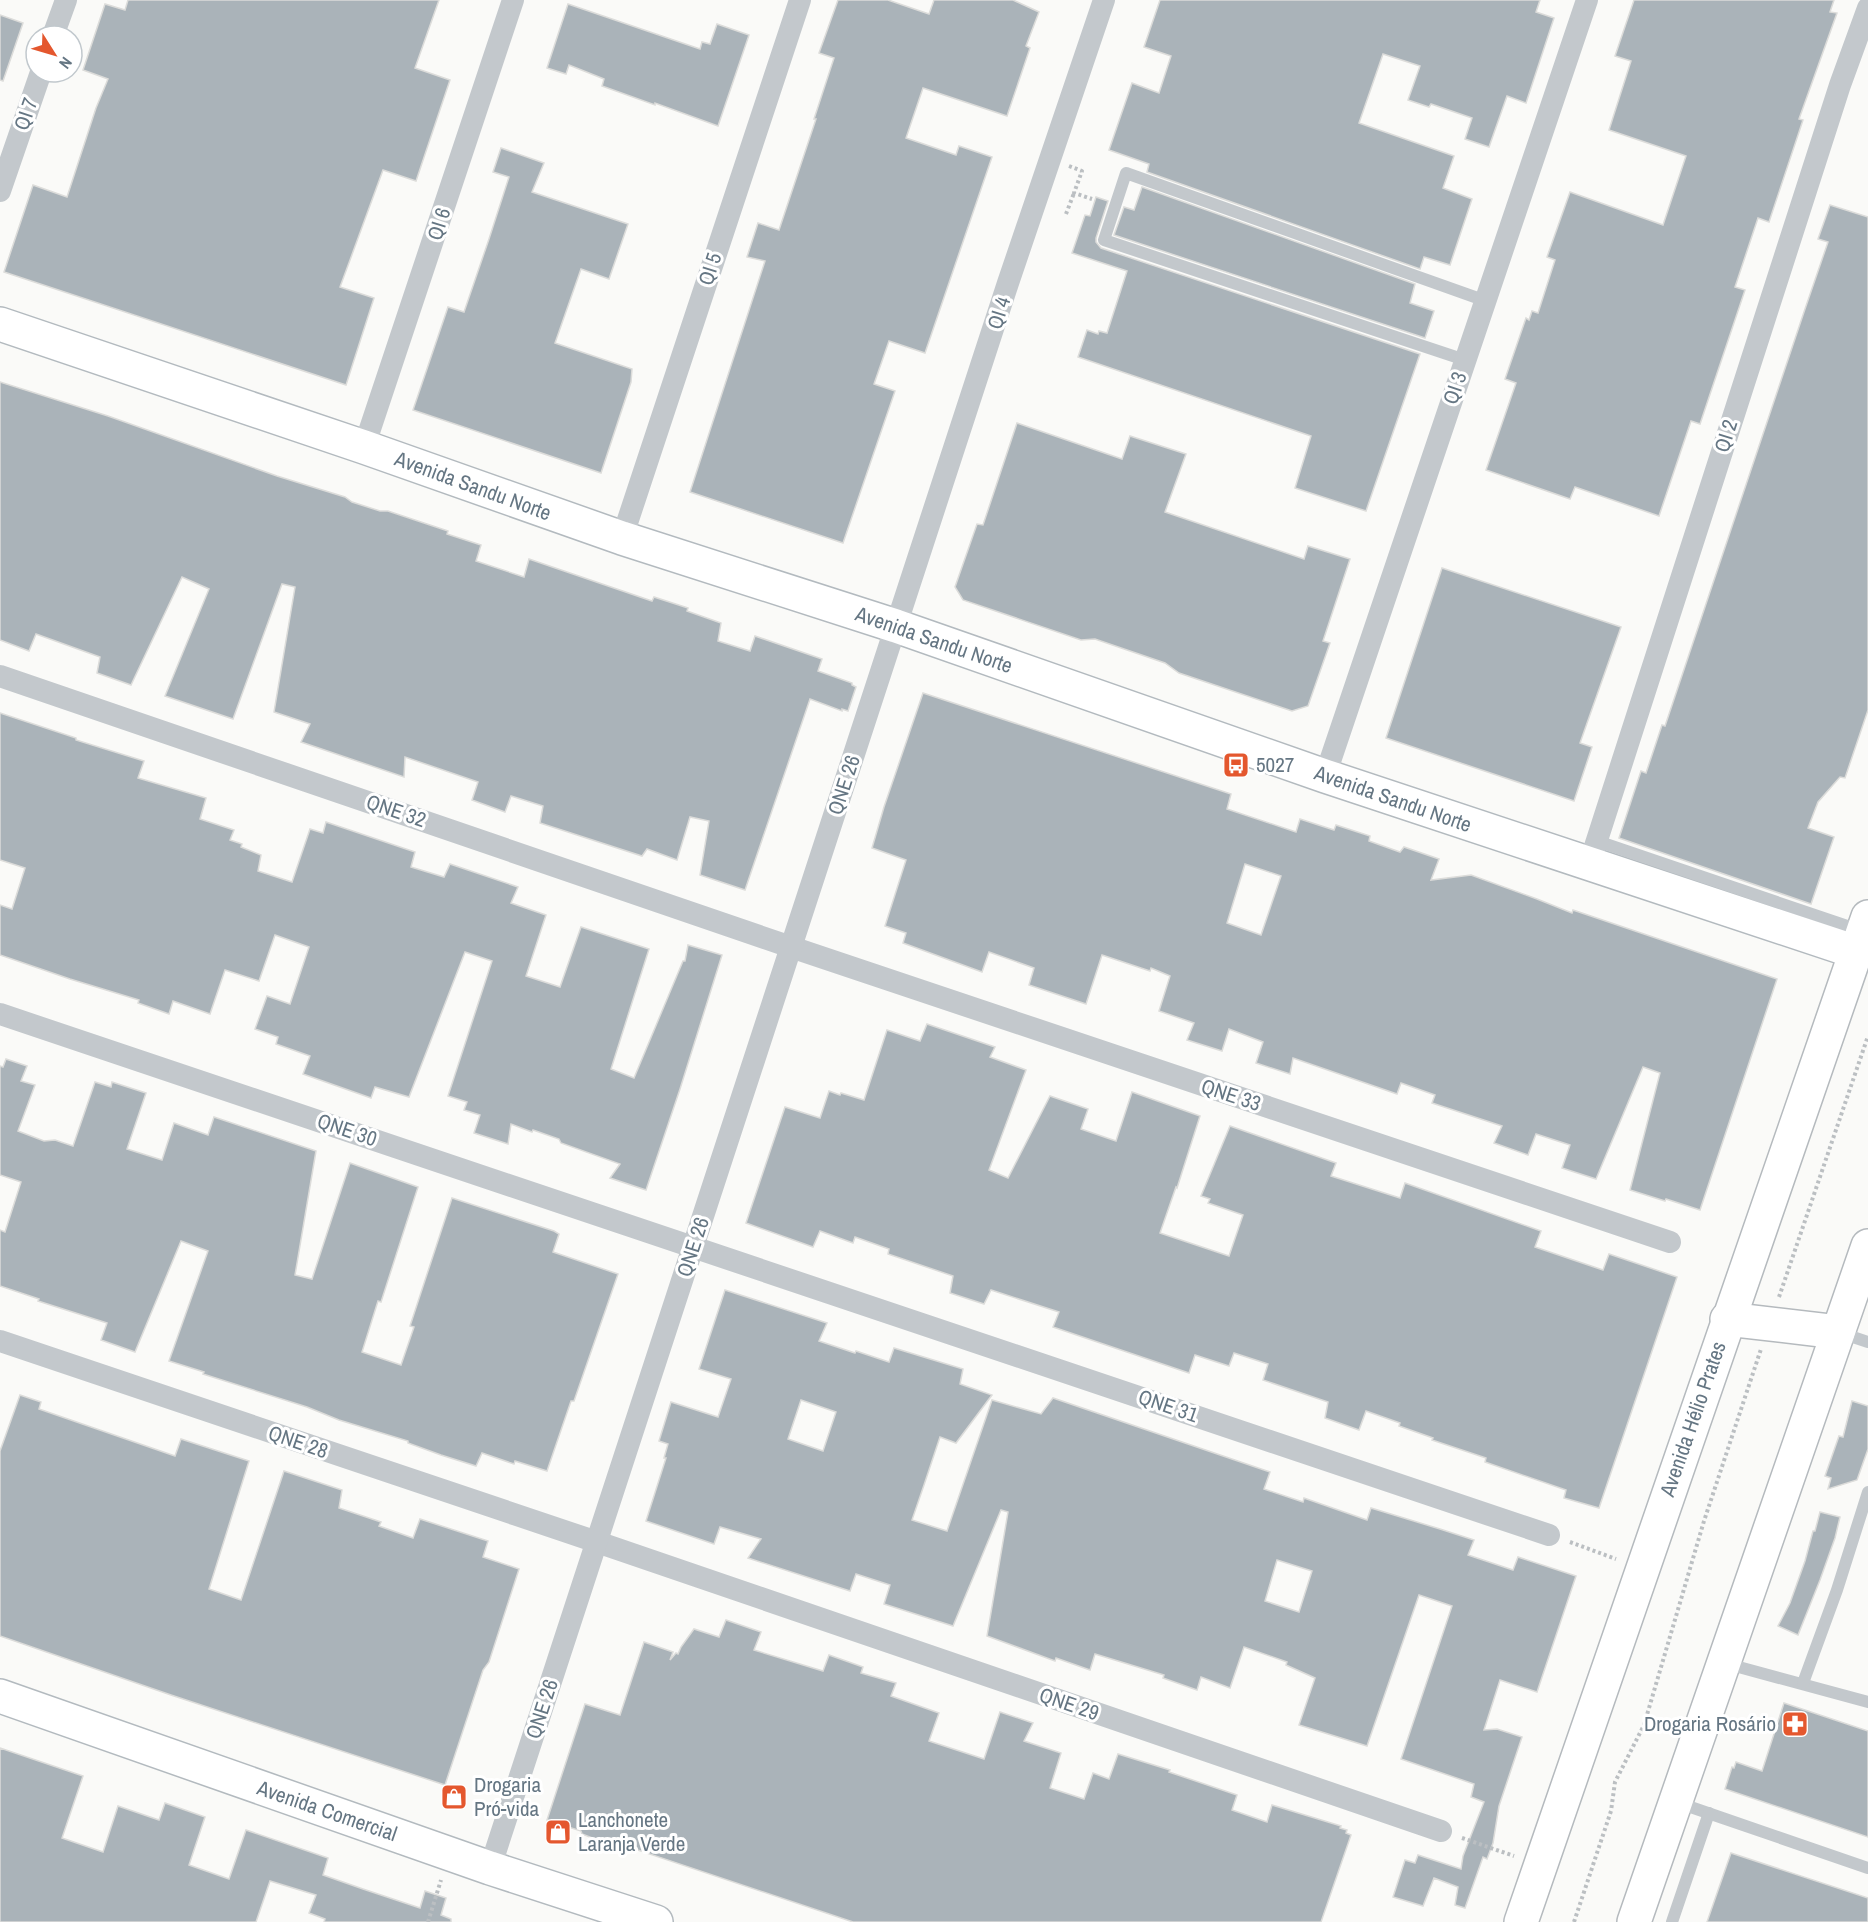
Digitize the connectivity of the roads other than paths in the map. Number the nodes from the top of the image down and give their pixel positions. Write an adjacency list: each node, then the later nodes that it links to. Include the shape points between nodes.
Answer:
1 (66, 0): 7 (street)
2 (513, 0): 13 (street, QI 6)
3 (800, 0): 14 (street, QI 5)
4 (1104, 0): 15 (street, QI 4)
5 (1587, 0): 10 (street, QI 3)
6 (1868, 8): 18 (street, QI 2)
7 (57, 24)
8 (37, 84): 9 (street, QI 7)
9 (0, 191)
10 (1486, 302): 12 (street, QI 3); 12 (lane, via 1126,173 1104,240)
11 (0, 324): 13 (main road, Avenida Sandu Norte)
12 (1465, 360): 17 (street, QI 3)
13 (364, 447): 14 (main road, Avenida Sandu Norte)
14 (622, 538): 15 (main road, Avenida Sandu Norte)
15 (896, 626): 17 (main road, Avenida Sandu Norte); 20 (street, QNE 26)
16 (0, 676): 20 (street, QNE 32)
17 (1325, 777): 18 (main road, Avenida Sandu Norte)
18 (1593, 853): 19 (main road, Avenida Sandu Norte)
19 (1864, 938): 25 (main road, Avenida Hélio Prates)
20 (791, 947): 22 (street, QNE 33); 24 (street, QNE 26)
21 (0, 1014): 24 (street, QNE 30)
22 (1671, 1242)
23 (1868, 1246): 26 (main road)
24 (693, 1247): 29 (street, QNE 31); 30 (street, QNE 26)
25 (1727, 1319): 26 (main road); 41 (main road, Avenida Hélio Prates)
26 (1853, 1337): 31 (main road)
27 (0, 1341): 30 (street, QNE 28)
28 (1868, 1492): 32 (lane)
29 (1549, 1535)
30 (597, 1542): 37 (street, QNE 29); 38 (street, QNE 26)
31 (1723, 1662): 32 (lane); 35 (main road)
32 (1803, 1683): 34 (lane)
33 (0, 1696): 38 (main road, Avenida Comercial)
34 (1868, 1702)
35 (1676, 1802): 36 (lane); 42 (main road)
36 (1709, 1813): 39 (lane); 43 (lane)
37 (1441, 1831)
38 (490, 1868): 40 (main road, Avenida Comercial)
39 (1868, 1868)
40 (656, 1922)
41 (1521, 1922)
42 (1634, 1922)
43 (1672, 1922)

